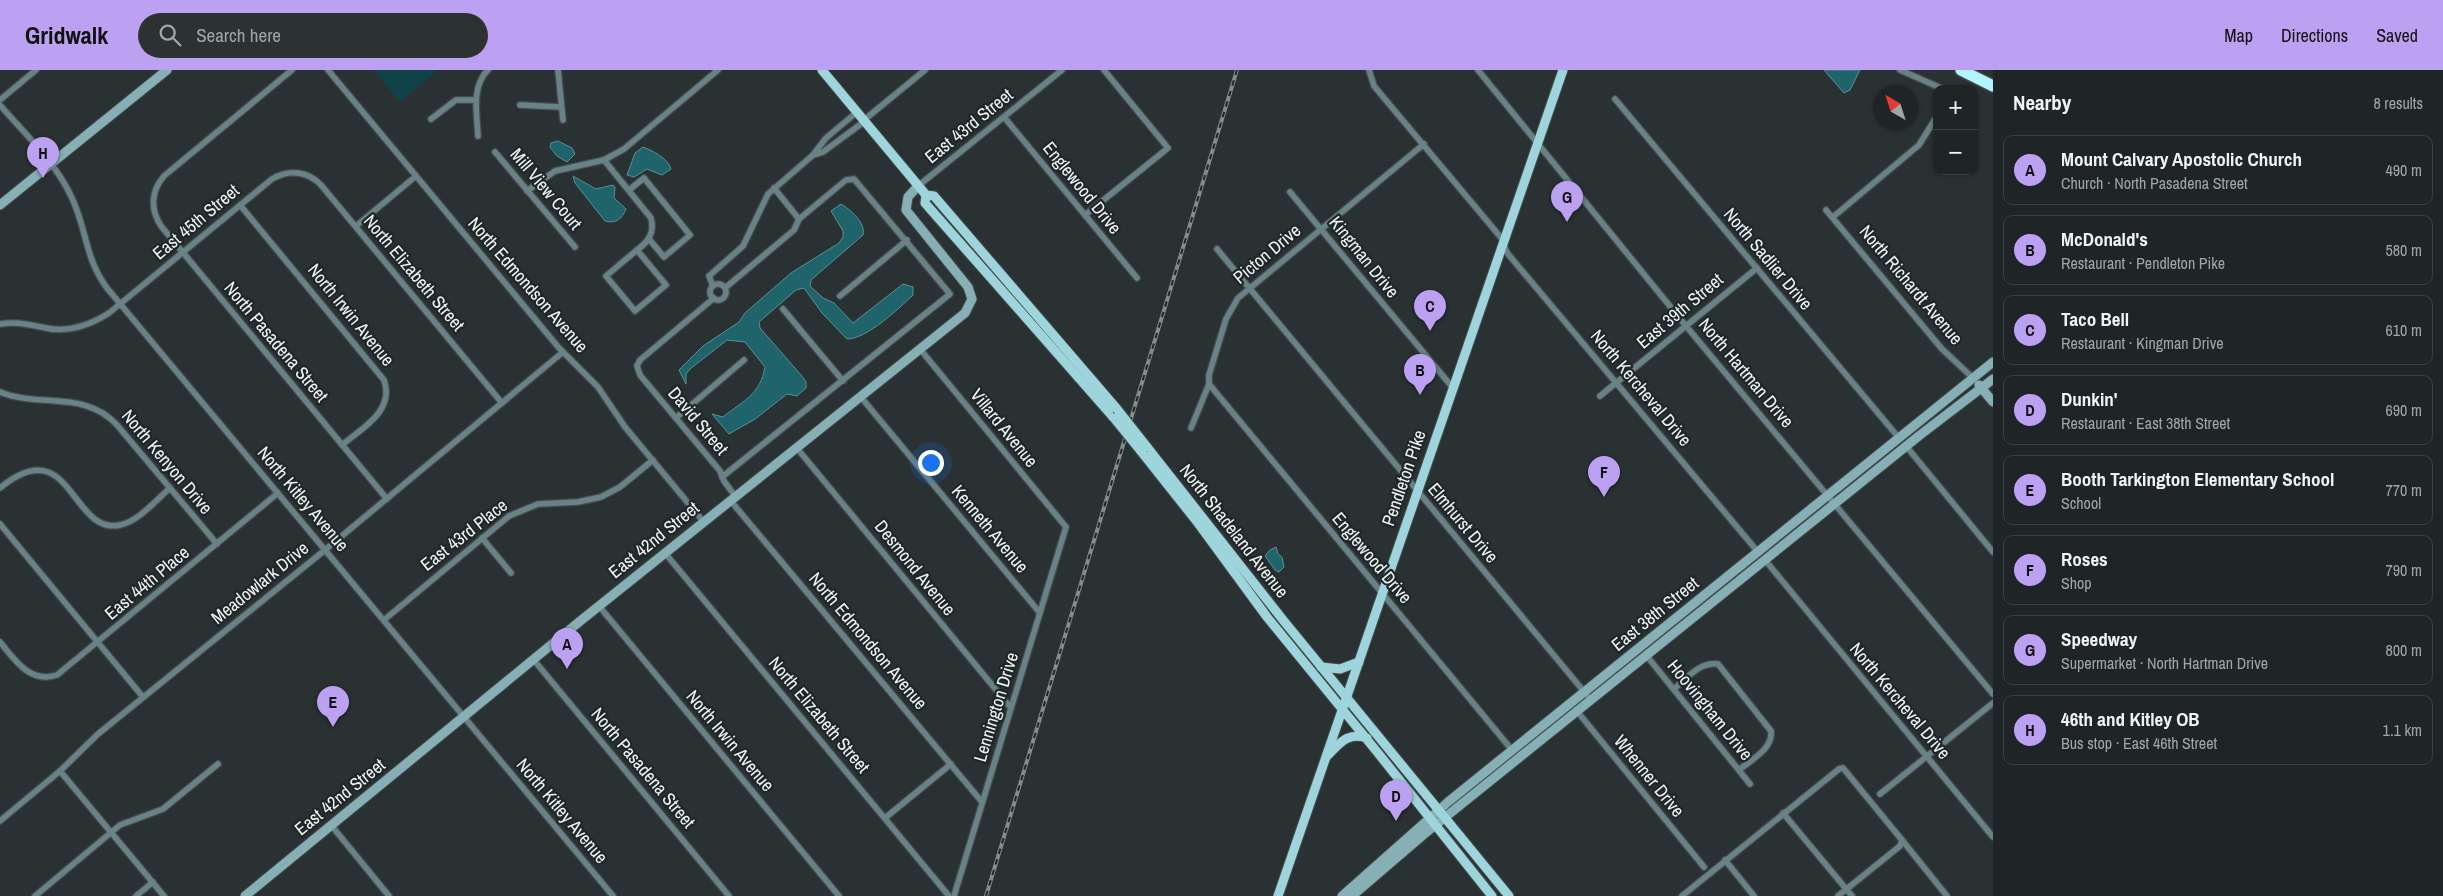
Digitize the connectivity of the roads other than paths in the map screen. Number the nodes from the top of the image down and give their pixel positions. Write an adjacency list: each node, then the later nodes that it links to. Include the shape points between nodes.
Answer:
1 (36, 70): 20 (street)
2 (166, 70): 37 (main road)
3 (292, 70): 59 (street, North Pasadena Street, via 156,186 153,200 157,220)
4 (328, 70): 39 (street, North Edmondson Avenue)
5 (488, 70): 21 (street, via 480,80)
6 (559, 70): 24 (street)
7 (718, 70): 36 (street, via 624,149)
8 (822, 70): 25 (main road, North Shadeland Avenue)
9 (925, 70): 29 (street)
10 (1062, 70): 26 (street, East 43rd Street)
11 (1104, 70): 48 (street, via 1168,148)
12 (1368, 70): 32 (street, via 1372,84)
13 (1478, 70): 33 (street, North Hartman Drive)
14 (1563, 70): 33 (main road, Pendleton Pike)
15 (1900, 70): 17 (street)
16 (1962, 70): 18 (highway)
17 (1935, 85)
18 (1993, 86)
19 (1615, 99): 60 (street, North Sadlier Drive)
20 (0, 100)
21 (476, 100): 27 (street, via 456,100); 31 (street)
22 (0, 105): 37 (street, North Kitley Avenue)
23 (520, 106): 24 (street)
24 (561, 106): 28 (street)
25 (857, 112): 29 (main road, North Shadeland Avenue); 35 (street, via 826,138)
26 (1004, 117): 40 (street, East 43rd Street); 48 (street, Englewood Drive)
27 (431, 119)
28 (563, 120)
29 (864, 120): 35 (street); 40 (main road, North Shadeland Avenue)
30 (1933, 122): 49 (street, via 1919,145)
31 (478, 136)
32 (1424, 144): 52 (street, Picton Drive); 55 (street, North Kercheval Drive)
33 (1537, 144): 55 (main road, Pendleton Pike); 70 (street, North Hartman Drive)
34 (495, 152): 43 (street, Mill View Court)
35 (813, 156): 41 (street)
36 (604, 160): 42 (street); 43 (street, via 555,171)
37 (51, 164): 45 (main road); 67 (street, North Kitley Avenue, via 74,203 93,265)
38 (295, 172): 46 (street, East 45th Street, via 274,177); 51 (street, North Elizabeth Street, via 318,181)
39 (416, 176): 51 (street); 72 (street, North Edmondson Avenue)
40 (918, 186): 71 (main road, East 42nd Street, via 908,197 906,210 968,287 972,299 965,313); 93 (main road, North Shadeland Avenue, bridge, via 926,195 925,203 1116,413)
41 (774, 188): 50 (street); 62 (street, via 762,203 743,246 709,276)
42 (629, 190): 53 (street, via 651,218); 53 (street, via 644,178 690,235 664,257)
43 (528, 191): 56 (street, Mill View Court)
44 (1290, 192): 52 (street, Kingman Drive)
45 (0, 205)
46 (240, 205): 59 (street, East 45th Street); 90 (street, North Irwin Avenue, via 384,380 387,396 382,409)
47 (1826, 210): 49 (street, North Richardt Avenue)
48 (1085, 215): 61 (street, Englewood Drive)
49 (1833, 218): 75 (street, North Richardt Avenue, via 1942,349)
50 (799, 219): 54 (street, via 852,178); 63 (street, via 794,230)
51 (356, 226): 86 (street, North Elizabeth Street)
52 (1322, 228): 64 (street, Picton Drive); 80 (street, Kingman Drive)
53 (649, 239): 58 (street)
54 (907, 240): 65 (street); 77 (street, via 950,294)
55 (1503, 241): 78 (street, North Kercheval Drive, via 1508,254); 80 (main road, Pendleton Pike)
56 (575, 247)
57 (1217, 249): 64 (street, Elmhurst Drive)
58 (637, 250): 58 (street, via 666,285 635,311 606,276)
59 (183, 252): 67 (street, East 45th Street); 90 (street, North Pasadena Street)
60 (1757, 268): 70 (street, East 39th Street); 89 (street, North Sadlier Drive)
61 (1137, 278)
62 (714, 286): 63 (street, via 721,284); 66 (street, via 710,292)
63 (725, 288): 66 (street, via 723,298)
64 (1249, 288): 79 (street, Picton Drive, via 1228,314); 98 (street, Elmhurst Drive)
65 (840, 296)
66 (714, 298): 87 (street, David Street, via 640,360 637,367)
67 (121, 304): 69 (street, East 45th Street, via 94,322 76,328 53,329 17,322); 99 (street, North Kitley Avenue)
68 (783, 309): 77 (street)
69 (0, 324)
70 (1686, 326): 78 (street, East 39th Street); 100 (street, North Hartman Drive)
71 (920, 348): 83 (main road, East 42nd Street); 106 (street, Villard Avenue)
72 (563, 352): 86 (street, Meadowlark Drive); 94 (street, North Edmondson Avenue, via 598,387 625,427)
73 (744, 360): 87 (street)
74 (1993, 362): 75 (main road, East 38th Street)
75 (1973, 378): 81 (main road, North Richardt Avenue); 89 (main road, East 38th Street)
76 (1993, 379): 81 (main road, East 38th Street)
77 (843, 381): 95 (street)
78 (1617, 383): 84 (street, East 39th Street); 110 (street, North Kercheval Drive)
79 (1209, 384): 88 (street, Picton Drive); 115 (street, Englewood Drive)
80 (1452, 388): 98 (main road, Pendleton Pike)
81 (1982, 388): 85 (main road, North Richardt Avenue); 91 (main road, East 38th Street)
82 (0, 392): 97 (street, North Kenyon Drive, via 78,403 100,411 117,424)
83 (860, 396): 92 (main road, East 42nd Street); 117 (street, Kenneth Avenue)
84 (1600, 396)
85 (1993, 402)
86 (502, 404): 102 (street, Meadowlark Drive)
87 (676, 418): 95 (street, David Street)
88 (1192, 428)
89 (1899, 438): 100 (main road, East 38th Street)
90 (342, 445): 102 (street, North Pasadena Street)
91 (1906, 446): 103 (main road, East 38th Street); 111 (street)
92 (796, 447): 101 (main road, East 42nd Street); 133 (street, Desmond Avenue)
93 (1146, 451): 124 (main road, North Shadeland Avenue); 134 (main road, North Shadeland Avenue, via 1267,618)
94 (653, 460): 104 (street, North Edmondson Avenue); 107 (street, East 43rd Place, via 609,494 586,501 533,505 509,516)
95 (722, 477): 101 (street, David Street)
96 (0, 488): 97 (street, via 25,471 49,472 62,481 92,517 111,525 132,520)
97 (170, 488): 108 (street, North Kenyon Drive)
98 (1417, 491): 115 (main road, Pendleton Pike); 126 (street, Elmhurst Drive)
99 (278, 493): 108 (street, East 44th Place); 109 (street, North Kitley Avenue)
100 (1828, 495): 103 (street, North Hartman Drive); 110 (main road, East 38th Street)
101 (733, 498): 104 (main road, East 42nd Street); 142 (street, North Edmondson Avenue)
102 (387, 499): 109 (street, Meadowlark Drive)
103 (1835, 503): 113 (main road, East 38th Street); 127 (street, North Hartman Drive)
104 (703, 521): 112 (main road, East 42nd Street)
105 (0, 524): 120 (street)
106 (1066, 527): 117 (street, Lennington Drive)
107 (482, 538): 114 (street); 118 (street, East 43rd Place)
108 (217, 544): 120 (street, East 44th Place)
109 (325, 550): 118 (street, North Kitley Avenue); 128 (street, Meadowlark Drive)
110 (1758, 552): 126 (main road, East 38th Street)
111 (1993, 552)
112 (665, 553): 116 (main road, East 42nd Street); 150 (street, North Elizabeth Street)
113 (1764, 560): 121 (main road, East 38th Street); 139 (street, North Kercheval Drive)
114 (511, 574)
115 (1382, 592): 123 (main road, Pendleton Pike); 138 (street, Englewood Drive)
116 (599, 606): 122 (main road, East 42nd Street); 169 (street, North Irwin Avenue)
117 (1040, 613): 133 (street, Lennington Drive)
118 (384, 620): 136 (street, North Kitley Avenue)
119 (0, 642): 120 (street, East 44th Place, via 27,672 42,677 57,675)
120 (98, 643): 128 (street)
121 (1646, 655): 125 (street, Hoovingham Drive); 130 (main road, East 38th Street)
122 (533, 659): 136 (main road, East 42nd Street); 168 (street, North Pasadena Street)
123 (1359, 662): 124 (main road, via 1340,669); 129 (main road, Pendleton Pike)
124 (1322, 667): 129 (main road, North Shadeland Avenue)
125 (1674, 689): 143 (street, Hoovingham Drive); 143 (street, via 1700,667 1708,663 1718,664 1771,731 1769,745)
126 (1584, 692): 130 (street, Elmhurst Drive); 131 (main road, East 38th Street)
127 (1993, 694)
128 (143, 697): 144 (street, Meadowlark Drive)
129 (1346, 697): 134 (main road, Pendleton Pike); 148 (main road, North Shadeland Avenue)
130 (1591, 700): 135 (main road, East 38th Street)
131 (1570, 703): 135 (street, Whenner Drive); 138 (main road, East 38th Street)
132 (1993, 703): 139 (street)
133 (1011, 708): 147 (street, Lennington Drive)
134 (1342, 709): 137 (main road, North Shadeland Avenue); 140 (main road, Pendleton Pike)
135 (1577, 712): 151 (main road, East 38th Street); 159 (street, Whenner Drive)
136 (464, 716): 154 (main road, East 42nd Street); 167 (street, North Kitley Avenue)
137 (1367, 738): 140 (main road, via 1345,738); 153 (main road, North Shadeland Avenue)
138 (1512, 750): 148 (main road, East 38th Street)
139 (1926, 756): 146 (street); 156 (street, North Kercheval Drive)
140 (1325, 758): 172 (main road, Pendleton Pike)
141 (218, 764): 155 (street, via 163,809 128,821)
142 (951, 764): 147 (street, North Edmondson Avenue); 150 (street)
143 (1739, 770): 145 (street, Hoovingham Drive)
144 (60, 771): 152 (street, Meadowlark Drive); 155 (street)
145 (1750, 784)
146 (1880, 794)
147 (982, 802): 171 (street, Lennington Drive)
148 (1438, 810): 151 (main road, North Shadeland Avenue); 153 (main road, East 38th Street)
149 (1783, 813): 157 (street, via 1843,768); 158 (street); 161 (street)
150 (885, 818): 170 (street, North Elizabeth Street)
151 (1445, 818): 153 (main road, East 38th Street); 176 (main road, North Shadeland Avenue)
152 (0, 821)
153 (1432, 822): 173 (main road, East 38th Street); 174 (main road, East 38th Street); 175 (main road, North Shadeland Avenue)
154 (330, 825): 165 (main road, East 42nd Street); 166 (street)
155 (111, 832): 160 (street); 162 (street)
156 (1993, 837)
157 (1902, 840): 161 (street, via 1900,846); 181 (street)
158 (1725, 860): 177 (street); 178 (street)
159 (1704, 867)
160 (153, 882): 163 (street); 164 (street)
161 (1846, 889): 179 (street); 180 (street)
162 (35, 896)
163 (136, 896)
164 (164, 896)
165 (245, 896)
166 (389, 896)
167 (613, 896)
168 (729, 896)
169 (839, 896)
170 (949, 896)
171 (954, 896)
172 (1278, 896)
173 (1342, 896)
174 (1352, 896)
175 (1492, 896)
176 (1509, 896)
177 (1682, 896)
178 (1754, 896)
179 (1838, 896)
180 (1852, 896)
181 (1947, 896)

